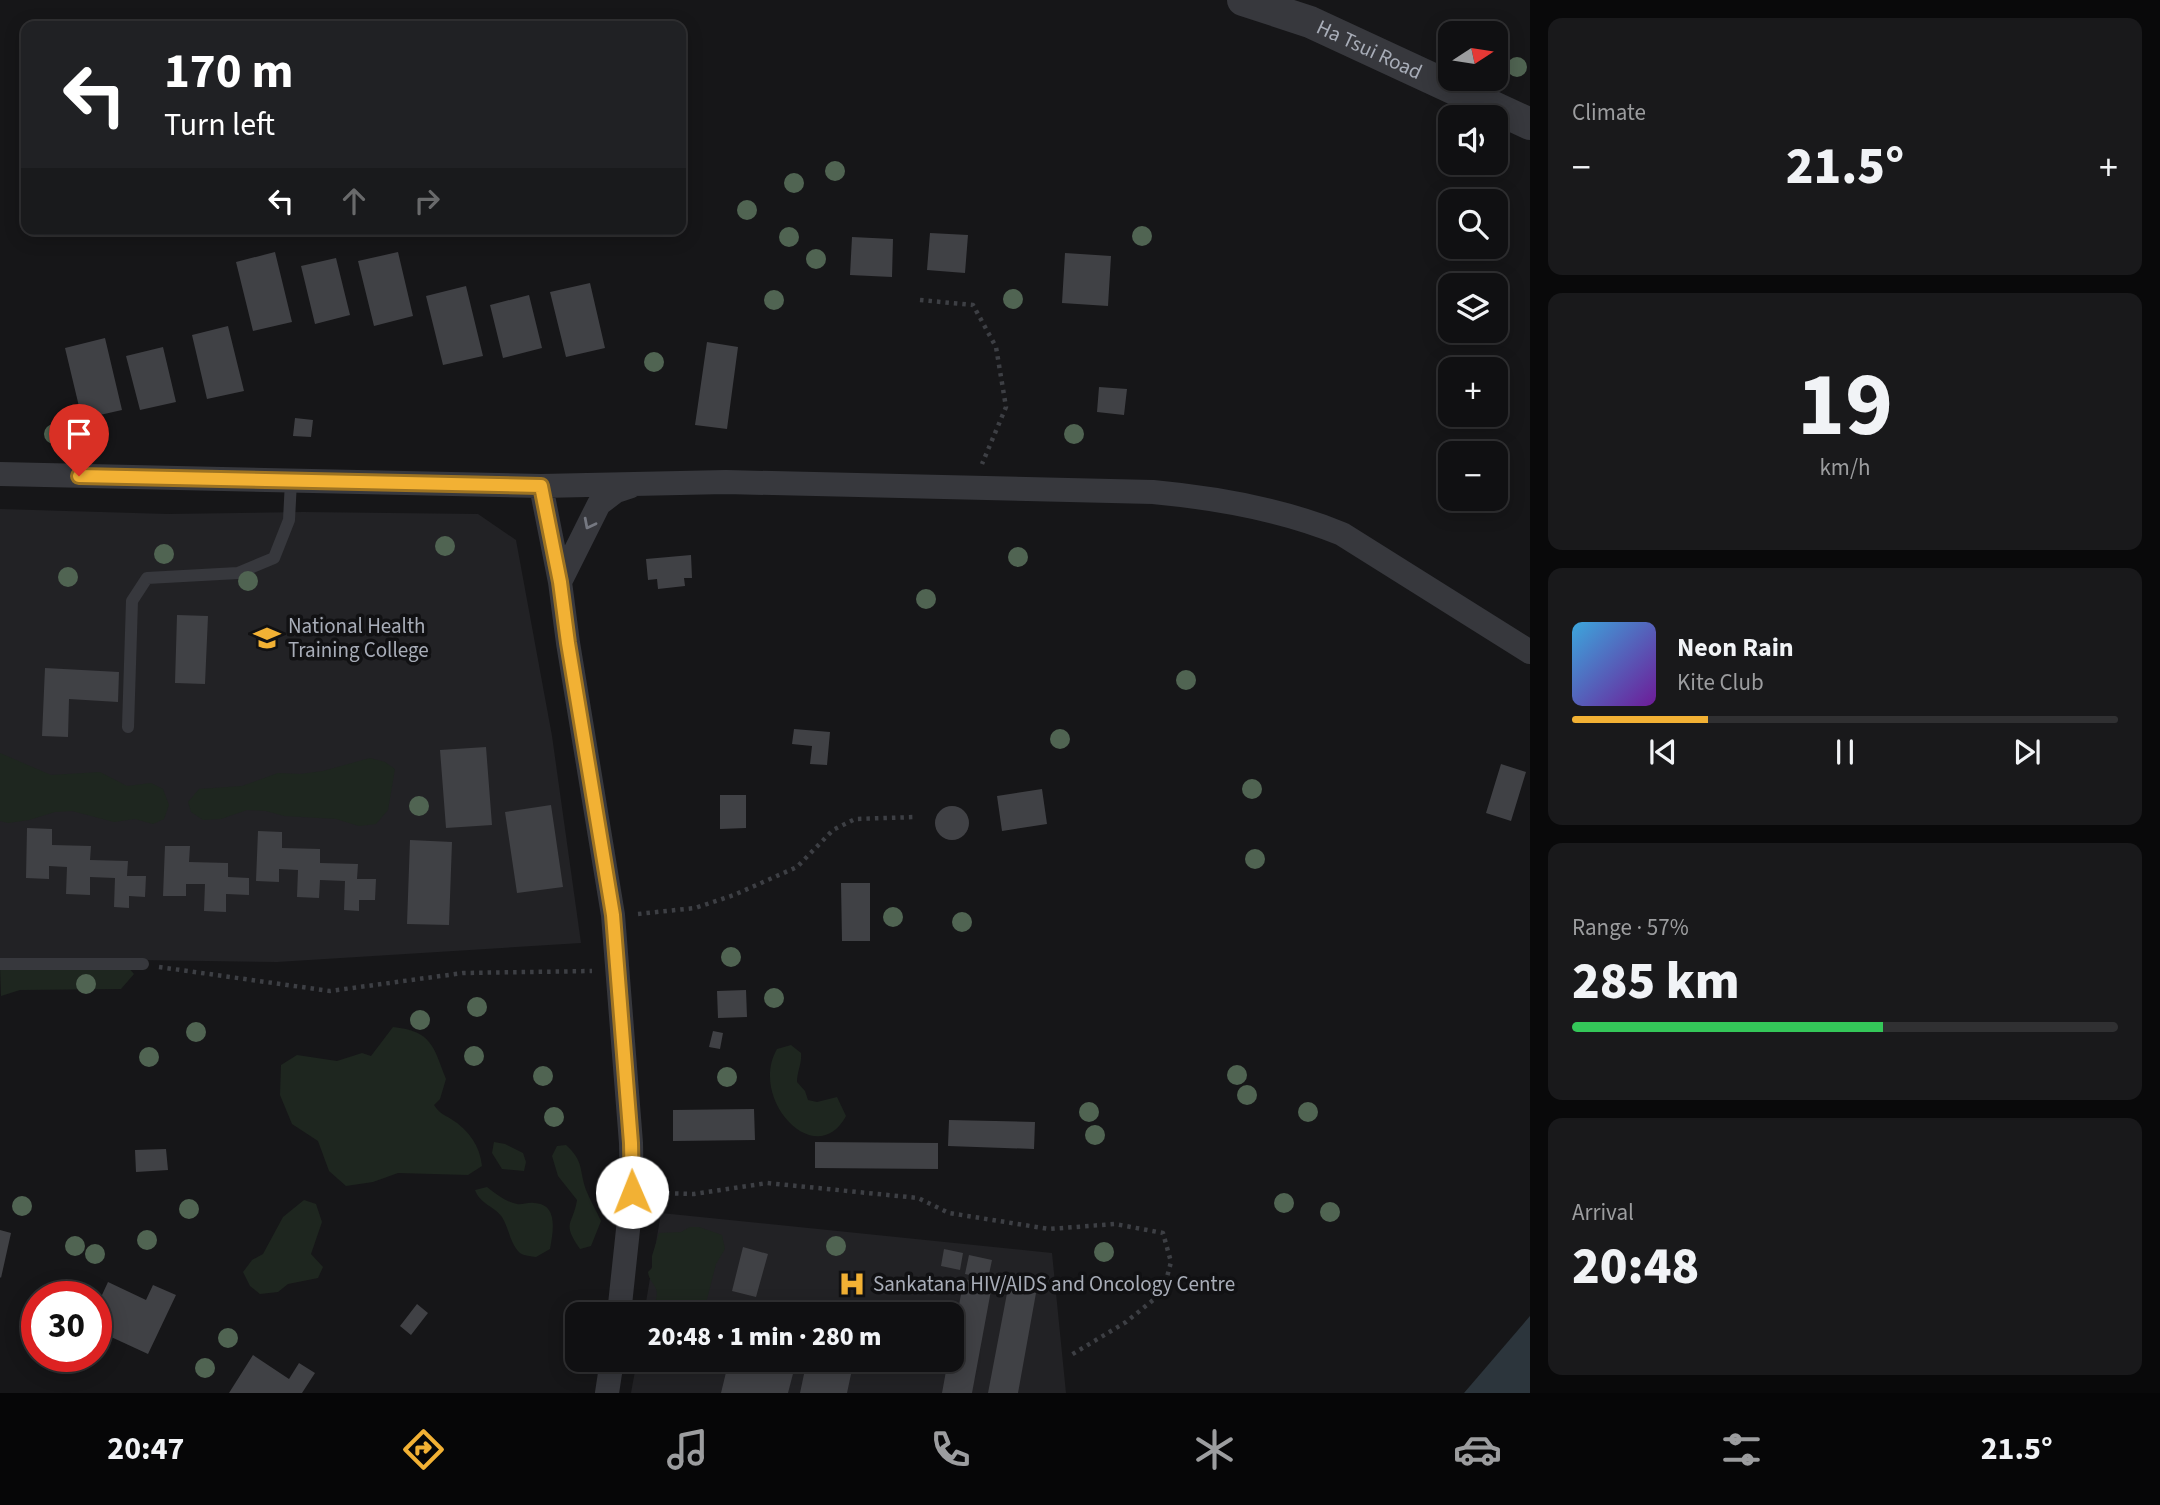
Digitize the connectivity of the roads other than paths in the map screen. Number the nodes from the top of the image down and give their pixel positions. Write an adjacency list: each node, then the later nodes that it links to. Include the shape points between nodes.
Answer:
1 (1243, 0): 2 (street, Ha Tsui Road, via 1310,22)
2 (1530, 124)
3 (0, 474): 4 (street)
4 (291, 481): 6 (street); 9 (lane, via 289,520 274,558 238,573 147,578 132,601)
5 (635, 484): 6 (street); 7 (street, one-way to 7, via 616,491 599,505); 8 (street, via 1153,492 1247,505 1309,520 1342,534)
6 (541, 486): 7 (street)
7 (560, 582): 12 (street, via 618,971 632,1192)
8 (1530, 652)
9 (128, 727)
10 (0, 964): 11 (lane)
11 (142, 964)
12 (620, 1302)
13 (610, 1372): 14 (street)
14 (607, 1393)

